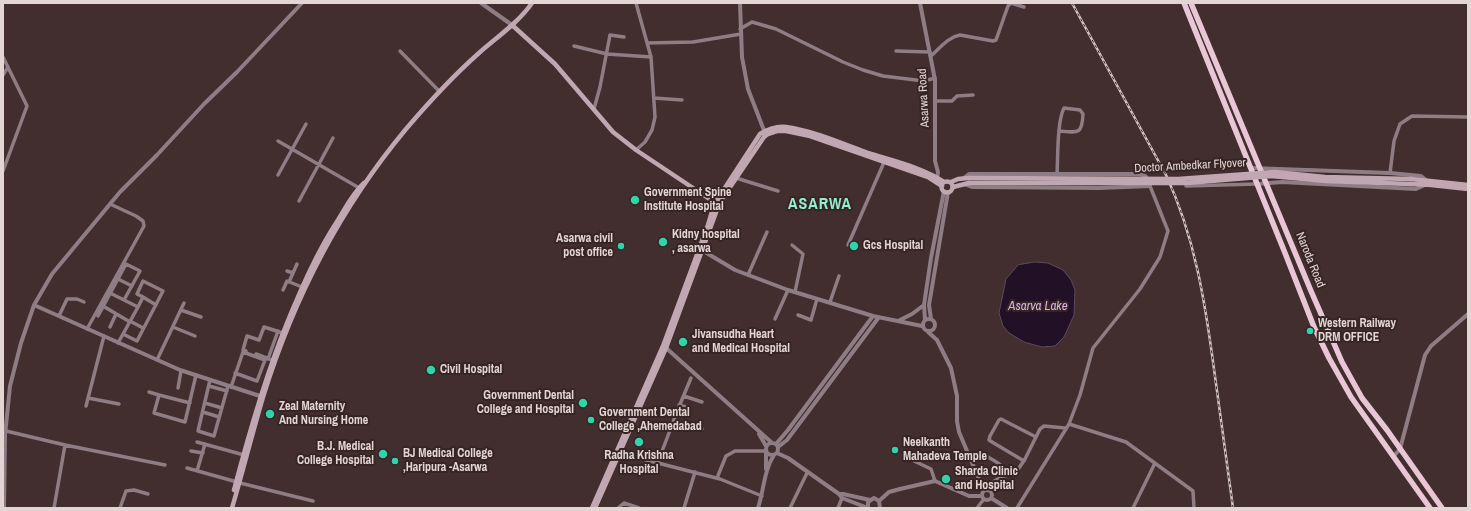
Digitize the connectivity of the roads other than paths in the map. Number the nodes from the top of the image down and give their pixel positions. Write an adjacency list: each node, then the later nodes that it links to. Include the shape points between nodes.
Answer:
1 (302, 3): 64 (street)
2 (481, 3): 10 (street)
3 (532, 3): 10 (main road)
4 (636, 3): 13 (street)
5 (740, 3): 11 (street)
6 (920, 3): 18 (street, Asarwa Road)
7 (1184, 3): 40 (main road, Naroda Road)
8 (1191, 3): 41 (main road, Naroda Road)
9 (1024, 7): 18 (street, via 1011,4 1008,6 996,40 960,35 950,38)
10 (512, 25): 24 (main road); 29 (main road, via 551,60)
11 (741, 31): 13 (street, via 693,42); 23 (street, via 752,22 776,29 863,70 883,76 924,81); 33 (street, via 742,57 748,89)
12 (624, 37): 17 (street, via 610,35)
13 (647, 43): 20 (street)
14 (574, 46): 17 (street)
15 (400, 51): 24 (street)
16 (896, 51): 18 (street)
17 (607, 54): 20 (street); 29 (street)
18 (930, 54): 23 (street, Asarwa Road)
19 (3, 57): 21 (street)
20 (651, 57): 26 (street)
21 (8, 67): 22 (street); 42 (street, via 27,106)
22 (3, 75)
23 (935, 78): 28 (street, Asarwa Road)
24 (440, 92): 59 (main road)
25 (973, 95): 28 (street, via 957,96 952,101)
26 (654, 98): 27 (street); 37 (street, via 655,117 652,130)
27 (682, 100)
28 (936, 101): 48 (street, Asarwa Road)
29 (594, 109): 37 (main road, via 613,132)
30 (1468, 117): 43 (street, via 1412,116 1400,124 1394,141)
31 (306, 124): 36 (street)
32 (1060, 131): 32 (street, via 1064,108 1080,110 1083,114 1080,130 1076,133); 44 (street)
33 (766, 133): 38 (main road, via 778,127 786,127); 46 (main road); 63 (main road, via 756,139)
34 (333, 138): 39 (street)
35 (278, 141): 36 (street)
36 (292, 149): 39 (street); 45 (street)
37 (636, 150): 63 (main road)
38 (884, 161): 48 (main road, via 923,171); 67 (street)
39 (320, 164): 59 (street); 62 (street)
40 (1252, 168): 41 (street); 53 (main road, Naroda Road)
41 (1260, 169): 43 (street); 51 (main road, Naroda Road)
42 (3, 171)
43 (1390, 172): 50 (street, via 1421,176)
44 (1057, 174): 47 (street, via 969,174); 56 (street, via 1144,174)
45 (278, 175)
46 (736, 178): 61 (street); 63 (main road)
47 (963, 178): 49 (main road); 54 (main road)
48 (935, 179): 58 (main road)
49 (969, 181): 50 (main road, Doctor Ambedkar Flyover, bridge, via 1187,183 1271,176 1326,181); 52 (main road)
50 (1426, 182): 51 (street, via 1416,189); 55 (main road); 60 (main road)
51 (1266, 183): 53 (street); 163 (main road, Naroda Road, via 1342,362 1362,398)
52 (964, 184): 54 (main road); 56 (street, via 972,187)
53 (1257, 184): 57 (street); 171 (main road, Naroda Road, via 1314,327 1329,358 1351,398)
54 (952, 185): 58 (main road, via 951,191); 58 (main road, via 947,181)
55 (1468, 185)
56 (1150, 186): 152 (street, via 1168,231 1160,257 1140,288 1094,348)
57 (1186, 186)
58 (944, 188): 68 (street); 69 (street)
59 (360, 189): 79 (main road, via 320,250); 138 (main road, via 310,276)
60 (1468, 189)
61 (778, 191)
62 (299, 201)
63 (717, 203): 70 (main road)
64 (110, 204): 91 (street, via 52,274); 116 (street, via 136,216 143,221 144,226)
65 (767, 232): 74 (street)
66 (792, 245): 82 (street, via 803,254)
67 (848, 245)
68 (933, 247): 69 (street); 90 (street)
69 (938, 248): 105 (street, via 929,305)
70 (701, 250): 74 (street); 124 (main road)
71 (297, 264): 73 (street)
72 (287, 271): 73 (street)
73 (293, 273): 77 (street)
74 (748, 275): 81 (street)
75 (839, 276): 88 (street)
76 (118, 279): 78 (street); 78 (street, via 126,264 140,271); 83 (street)
77 (289, 282): 79 (street); 80 (street, via 287,281)
78 (132, 286): 86 (street)
79 (302, 287): 117 (main road)
80 (283, 290)
81 (788, 290): 82 (street); 104 (street)
82 (795, 292): 85 (street)
83 (110, 293): 86 (street); 93 (street)
84 (143, 297): 92 (street); 92 (street, via 137,294 143,281 163,291); 94 (street)
85 (817, 299): 88 (street); 106 (street)
86 (124, 300): 94 (street)
87 (84, 302): 99 (street, via 77,299 67,300)
88 (830, 302): 101 (street)
89 (184, 303): 95 (street)
90 (924, 304): 107 (street); 110 (street, via 912,314)
91 (34, 305): 99 (street); 155 (street, via 10,386)
92 (156, 305): 114 (street)
93 (103, 306): 96 (street); 100 (street)
94 (138, 307): 108 (street)
95 (181, 310): 102 (street); 111 (street)
96 (116, 314): 108 (street); 113 (street)
97 (1468, 314): 163 (street, via 1430,346 1425,355)
98 (798, 315): 106 (street)
99 (59, 316): 116 (street)
100 (98, 316)
101 (873, 316): 103 (street); 162 (street)
102 (201, 317)
103 (879, 317): 110 (street); 162 (street, via 787,440)
104 (775, 319)
105 (931, 319): 107 (street); 115 (street)
106 (810, 320): 109 (street)
107 (925, 320): 112 (street)
108 (130, 321): 114 (street); 119 (street)
109 (816, 321)
110 (897, 321): 112 (street)
111 (173, 326): 121 (street); 126 (street)
112 (922, 326): 118 (street)
113 (110, 327)
114 (143, 328): 119 (street, via 137,341)
115 (935, 328): 118 (street); 122 (street)
116 (87, 329): 120 (street)
117 (280, 332): 125 (main road); 125 (street, via 264,327 259,340 247,336 243,350)
118 (928, 332): 122 (street)
119 (123, 334): 123 (street)
120 (104, 336): 123 (street); 140 (street)
121 (195, 336)
122 (937, 340): 186 (street, via 951,368 957,396 959,432)
123 (118, 343): 126 (street)
124 (665, 347): 156 (street); 167 (main road)
125 (270, 359): 138 (main road)
126 (157, 360): 127 (street)
127 (181, 371): 129 (street); 134 (street)
128 (235, 373): 128 (street, via 243,352 265,360 257,381); 133 (street)
129 (196, 375): 131 (street); 142 (street)
130 (691, 378): 139 (street)
131 (210, 380): 132 (street); 133 (street)
132 (209, 386): 135 (street); 143 (street)
133 (230, 386): 135 (street); 138 (street)
134 (178, 388)
135 (227, 391): 147 (street)
136 (149, 392): 137 (street)
137 (159, 394): 142 (street); 142 (street, via 154,413 185,422)
138 (262, 396): 169 (main road); 185 (main road)
139 (684, 396): 141 (street); 145 (street)
140 (88, 398): 144 (street); 146 (street)
141 (702, 402)
142 (190, 403)
143 (205, 403): 147 (street); 149 (street)
144 (119, 404)
145 (679, 405): 148 (street); 151 (street)
146 (86, 406)
147 (222, 408): 150 (street)
148 (689, 408)
149 (203, 412): 150 (street); 150 (street, via 198,431 214,436)
150 (220, 417)
151 (674, 421): 154 (street); 174 (street)
152 (1069, 424): 153 (street); 175 (street, via 1126,442)
153 (1065, 428): 157 (street, via 1044,426); 210 (street)
154 (702, 429)
155 (6, 431): 161 (street); 195 (street)
156 (758, 432): 159 (street); 164 (street)
157 (1036, 437): 173 (street); 173 (street, via 1001,420 990,436 989,440)
158 (197, 442): 160 (street)
159 (770, 442): 162 (street); 164 (street)
160 (205, 444): 166 (street); 169 (street)
161 (65, 445): 176 (street); 196 (street)
162 (777, 446): 168 (street)
163 (1400, 448): 171 (street); 214 (main road, Naroda Road)
164 (766, 449): 168 (street, via 770,455); 179 (street); 183 (street, via 734,451 726,456)
165 (191, 451): 166 (street)
166 (202, 453): 178 (street)
167 (617, 453): 174 (street); 199 (main road); 200 (main road)
168 (775, 454): 179 (street); 181 (street, via 788,458)
169 (244, 455): 185 (main road)
170 (986, 456): 182 (street, via 1001,465)
171 (1393, 457): 213 (main road, Naroda Road)
172 (912, 460): 184 (street, via 931,469)
173 (1024, 461): 182 (street, via 1017,470)
174 (658, 462): 180 (street)
175 (1155, 463): 211 (street); 212 (street, via 1193,491)
176 (165, 465)
177 (187, 468): 178 (street)
178 (198, 471): 185 (street)
179 (767, 471): 188 (street)
180 (695, 472): 183 (street); 203 (street)
181 (807, 473): 189 (street); 205 (street)
182 (1004, 476): 186 (street)
183 (717, 478): 188 (street)
184 (935, 481): 190 (street, via 969,496); 194 (street, via 889,492)
185 (238, 482): 193 (street); 198 (main road)
186 (984, 489): 190 (street); 191 (street, via 990,492)
187 (148, 494): 197 (street, via 134,490 126,491)
188 (762, 496): 204 (street)
189 (840, 496): 192 (street, via 843,494); 206 (street); 207 (street)
190 (983, 498): 191 (street); 208 (street)
191 (991, 498): 209 (street)
192 (870, 500): 194 (street, via 876,499); 207 (street)
193 (313, 501)
194 (880, 506)
195 (4, 508)
196 (54, 508)
197 (120, 508)
198 (231, 508)
199 (592, 508)
200 (595, 508)
201 (618, 508): 202 (street, via 624,503)
202 (639, 508)
203 (684, 508)
204 (758, 508)
205 (790, 508)
206 (838, 508)
207 (868, 508)
208 (977, 508)
209 (1007, 508)
210 (1017, 508)
211 (1133, 508)
212 (1194, 508)
213 (1430, 508)
214 (1442, 508)

